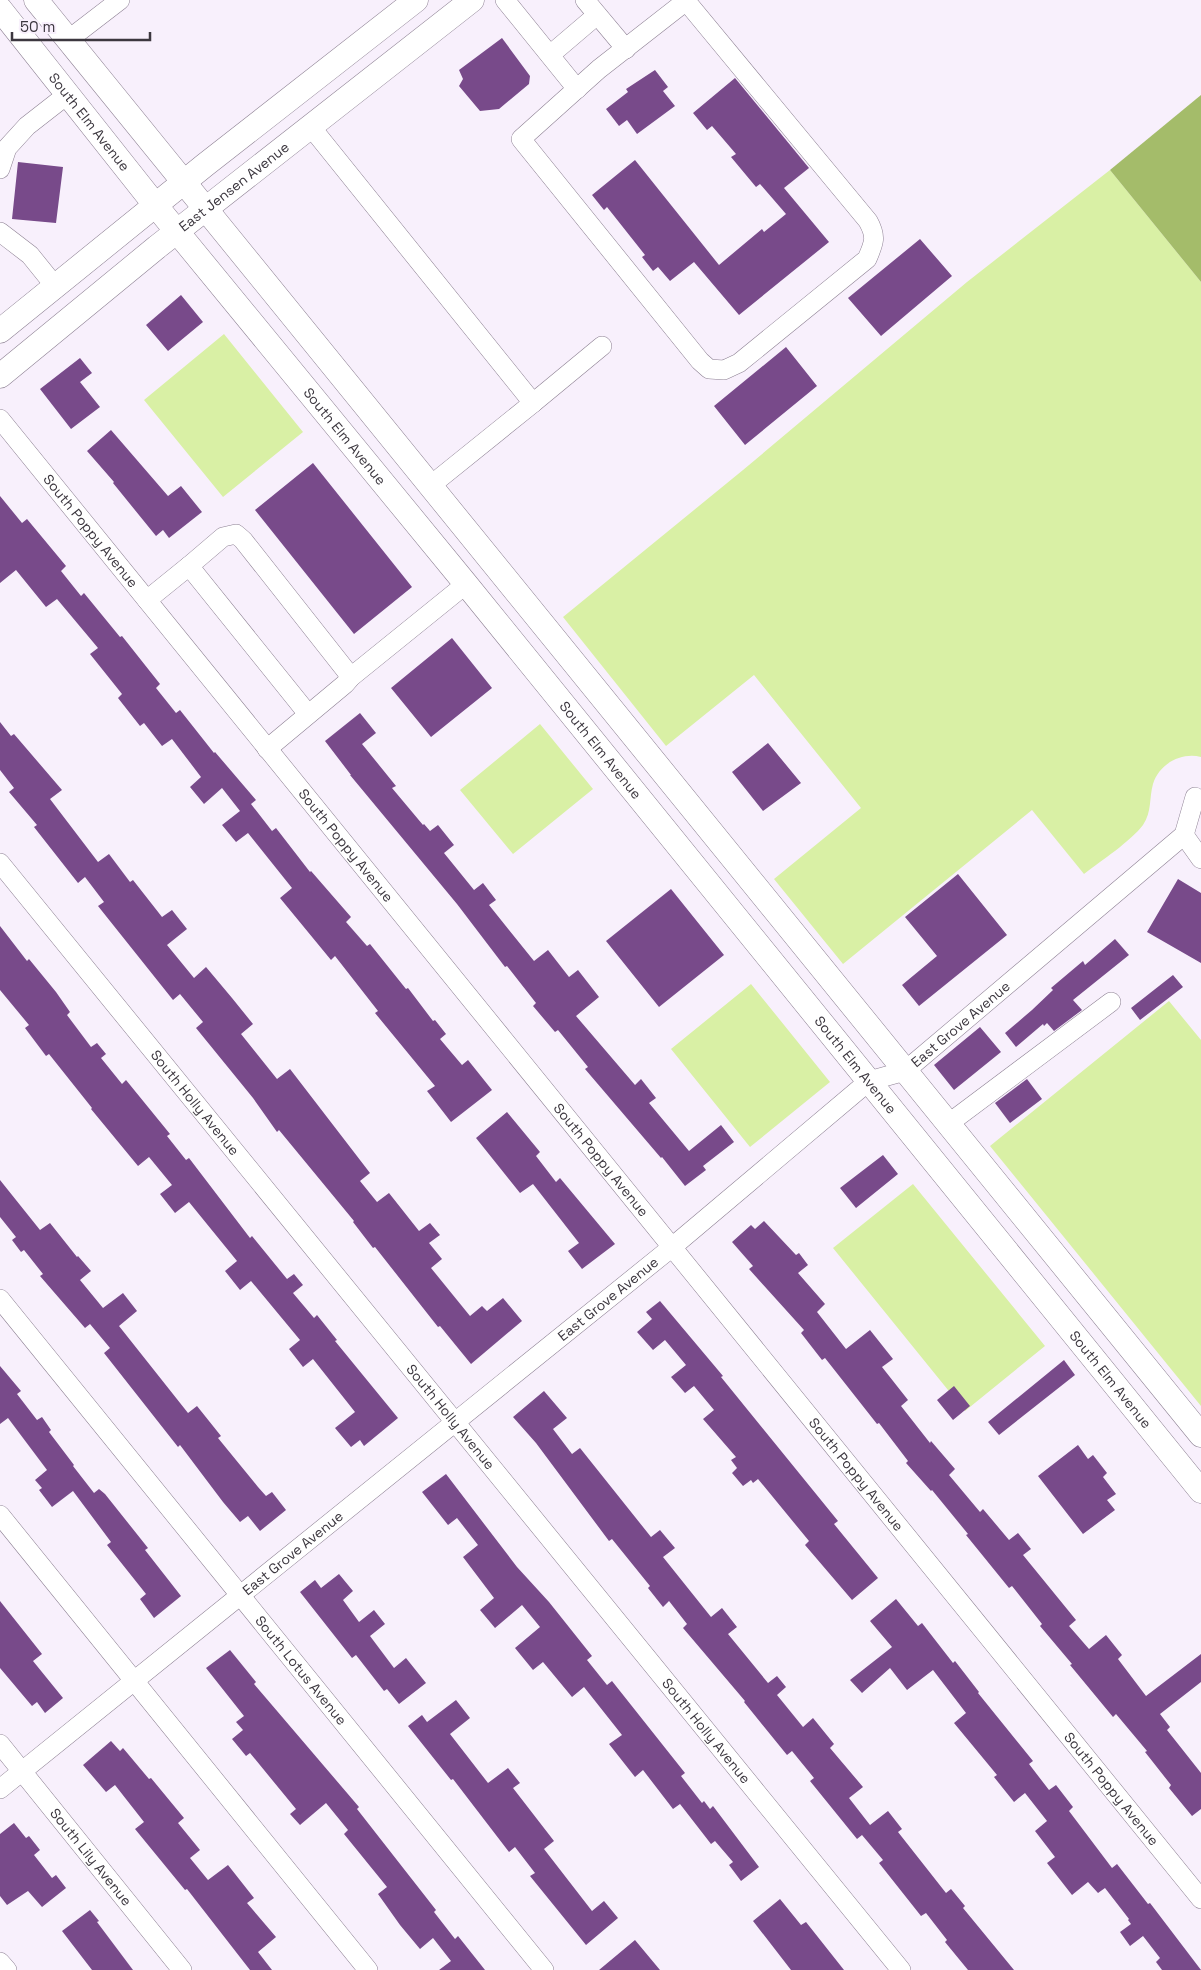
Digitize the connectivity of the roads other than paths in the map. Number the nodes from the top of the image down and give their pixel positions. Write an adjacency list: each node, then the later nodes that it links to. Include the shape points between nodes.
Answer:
1 (36, 0): 9 (main road)
2 (120, 0): 9 (street)
3 (416, 0): 17 (main road)
4 (472, 0): 14 (main road, East Jensen Avenue)
5 (505, 0): 11 (street)
6 (585, 0): 8 (street)
7 (0, 9): 13 (main road, South Elm Avenue)
8 (597, 15): 10 (street); 11 (street)
9 (68, 40): 17 (main road)
10 (626, 49): 12 (street); 12 (street, via 686,1 868,221 874,232 867,259 739,363 724,370 709,369 521,139)
11 (550, 55): 12 (street)
12 (578, 89)
13 (68, 94): 15 (street); 18 (main road, South Elm Avenue)
14 (311, 127): 19 (main road, East Jensen Avenue); 26 (street)
15 (4, 145): 16 (street)
16 (0, 169)
17 (184, 182): 18 (main road); 19 (main road)
18 (156, 206): 20 (main road, South Elm Avenue); 22 (main road)
19 (205, 210): 20 (main road, East Jensen Avenue); 28 (main road)
20 (177, 231): 25 (main road, East Jensen Avenue); 30 (main road, South Elm Avenue)
21 (4, 241): 22 (street, via 30,255)
22 (55, 286): 23 (main road)
23 (0, 331)
24 (602, 346): 26 (street)
25 (0, 376)
26 (532, 403): 28 (street)
27 (0, 419): 31 (street, South Poppy Avenue)
28 (430, 486): 40 (main road)
29 (190, 566): 31 (street); 32 (street, via 223,537 236,534); 33 (street)
30 (466, 584): 32 (street); 41 (main road, South Elm Avenue)
31 (146, 600): 34 (street, South Poppy Avenue)
32 (351, 677): 33 (street)
33 (308, 714): 34 (street)
34 (267, 749): 43 (street, South Poppy Avenue)
35 (1195, 797): 36 (street)
36 (1184, 834): 37 (street); 40 (street, East Grove Avenue)
37 (1201, 859)
38 (0, 863): 45 (street, South Holly Avenue)
39 (1111, 1002): 42 (street)
40 (905, 1071): 41 (street, East Grove Avenue); 42 (main road)
41 (869, 1081): 43 (street, East Grove Avenue); 47 (main road, South Elm Avenue)
42 (948, 1124): 46 (main road)
43 (671, 1248): 45 (street, East Grove Avenue); 54 (street, South Poppy Avenue)
44 (0, 1299): 49 (street, South Lotus Avenue)
45 (455, 1422): 49 (street, East Grove Avenue); 60 (street, South Holly Avenue)
46 (1201, 1435)
47 (1201, 1491)
48 (0, 1515): 50 (street)
49 (240, 1596): 50 (street, East Grove Avenue); 59 (street, South Lotus Avenue)
50 (134, 1681): 52 (street, East Grove Avenue); 58 (street)
51 (0, 1744): 52 (street, South Lily Avenue)
52 (22, 1772): 53 (street, East Grove Avenue); 57 (street, South Lily Avenue)
53 (0, 1789)
54 (1201, 1900)
55 (0, 1962): 56 (street)
56 (7, 1970)
57 (182, 1970)
58 (368, 1970)
59 (544, 1970)
60 (901, 1970)

